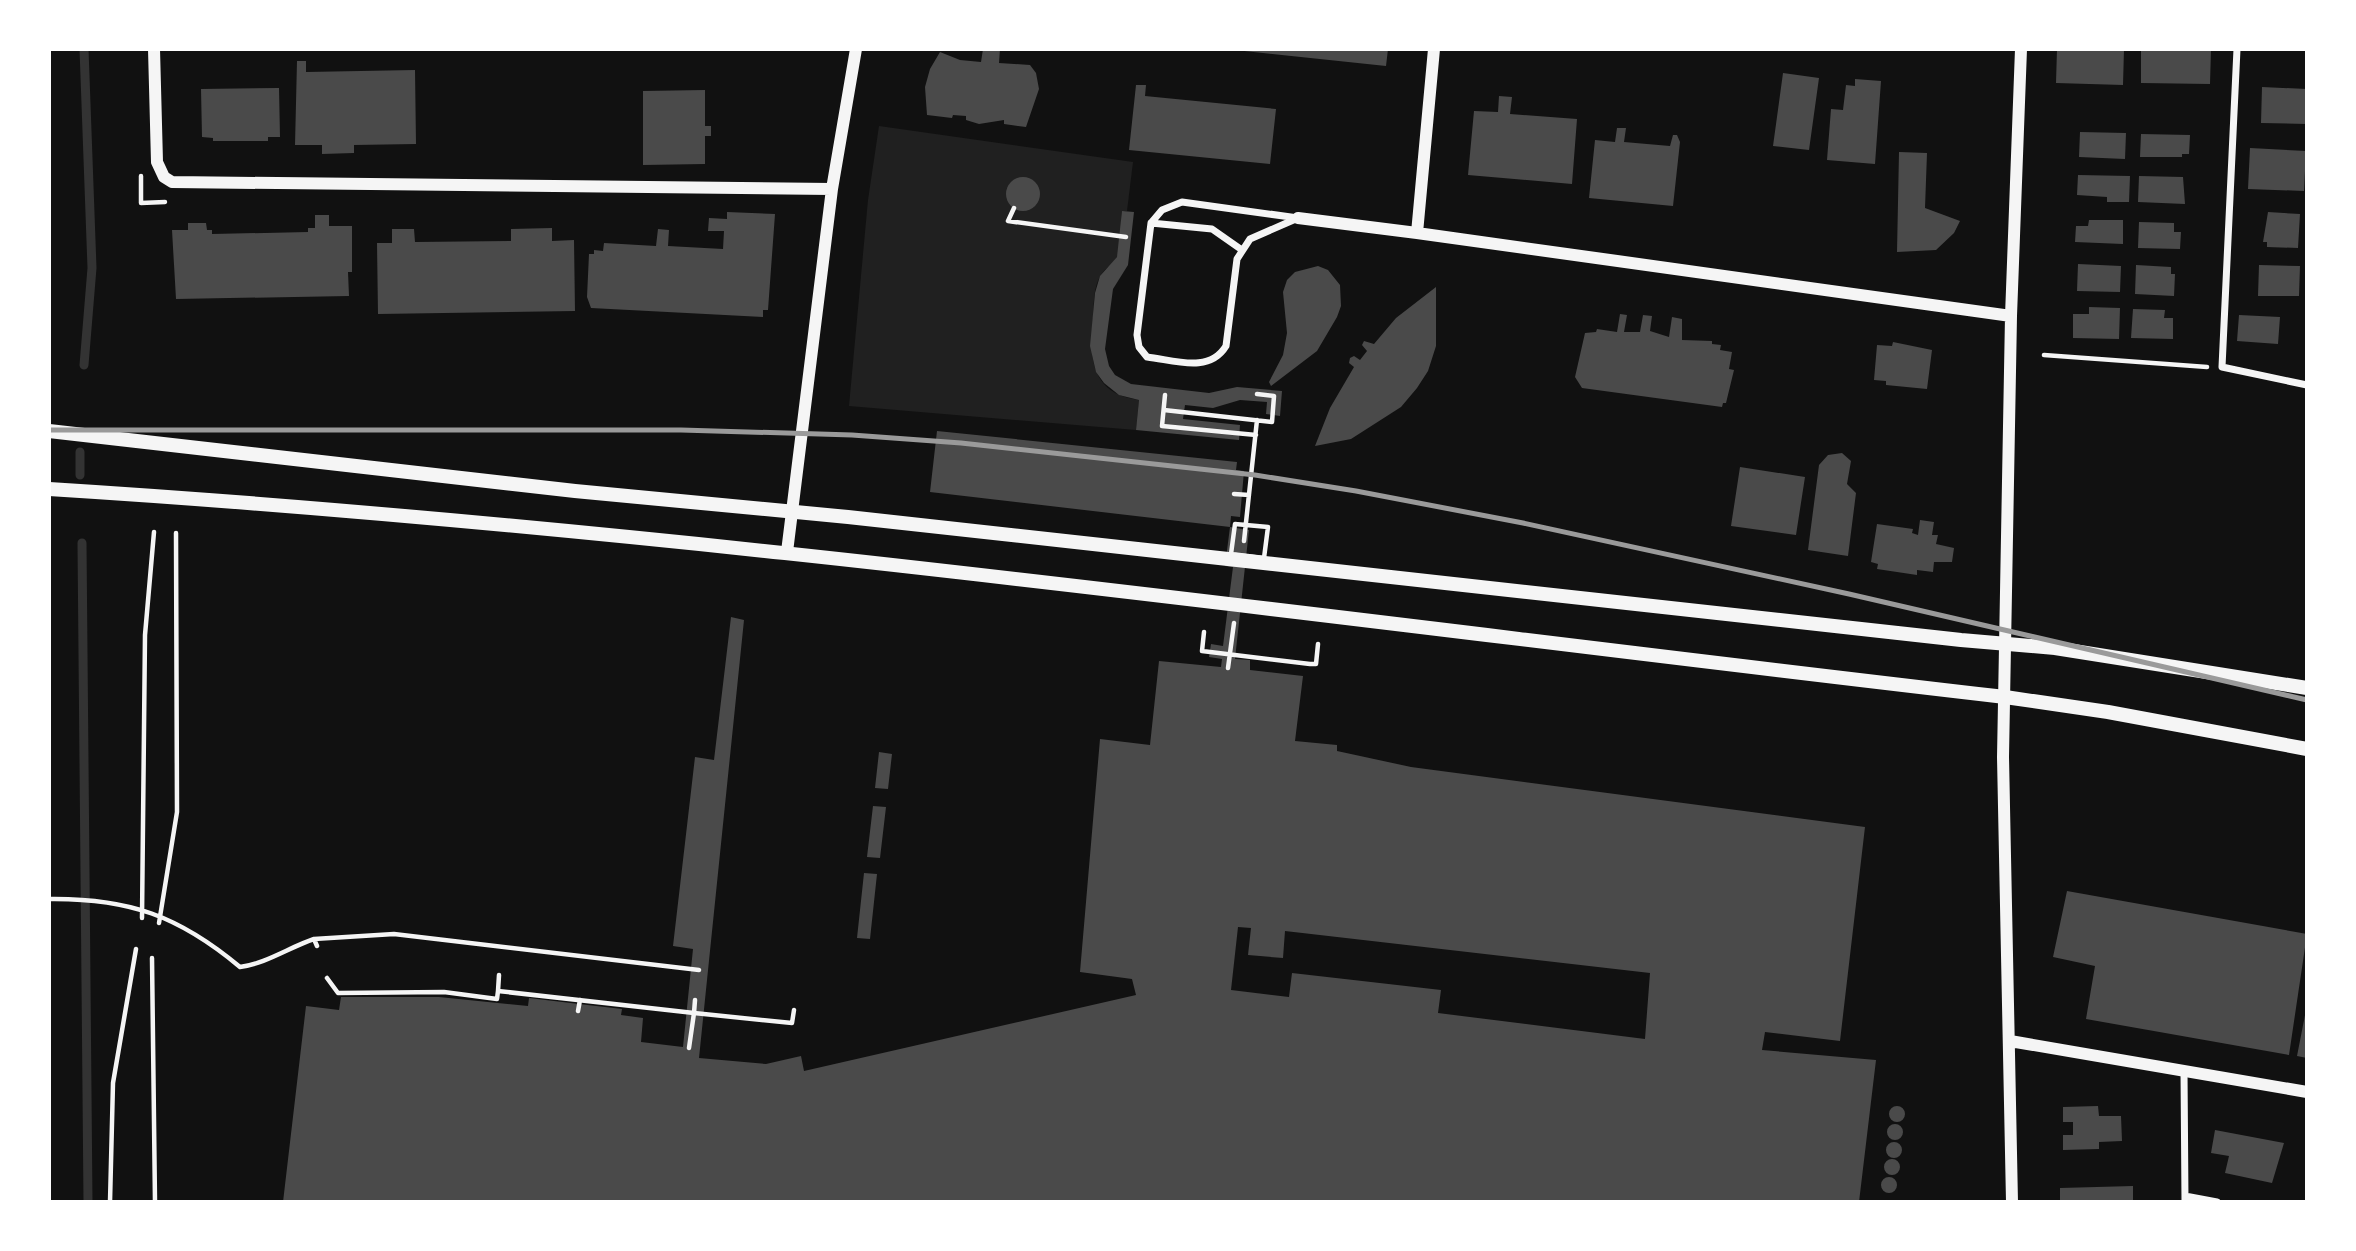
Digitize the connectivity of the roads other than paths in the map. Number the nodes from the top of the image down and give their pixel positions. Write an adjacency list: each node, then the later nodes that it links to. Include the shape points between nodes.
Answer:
1 (154, 49): 6 (street, via 157,162 172,182)
2 (856, 49): 6 (street)
3 (1434, 49): 9 (street)
4 (2021, 49): 11 (street)
5 (2237, 49): 12 (street, via 2222,367)
6 (832, 189): 15 (street)
7 (1298, 218): 8 (street, via 1182,202 1162,210); 9 (street); 10 (street, via 1250,239)
8 (1151, 223): 10 (street, via 1212,229); 10 (street, via 1137,335 1147,357 1205,364 1219,358 1226,346)
9 (1417, 233): 11 (street)
10 (1242, 250)
11 (2011, 316): 17 (street)
12 (2307, 385)
13 (49, 431): 15 (main road, via 561,490)
14 (49, 489): 16 (main road, via 247,501)
15 (792, 511): 16 (street); 17 (main road)
16 (787, 552): 19 (main road)
17 (2006, 643): 18 (main road); 19 (street)
18 (2307, 688)
19 (2005, 697): 20 (main road); 21 (street)
20 (2307, 749)
21 (2010, 1041): 22 (street); 25 (street)
22 (2184, 1070): 23 (street); 24 (street)
23 (2307, 1092)
24 (2185, 1199): 26 (street)
25 (2012, 1202)
26 (2217, 1202)

